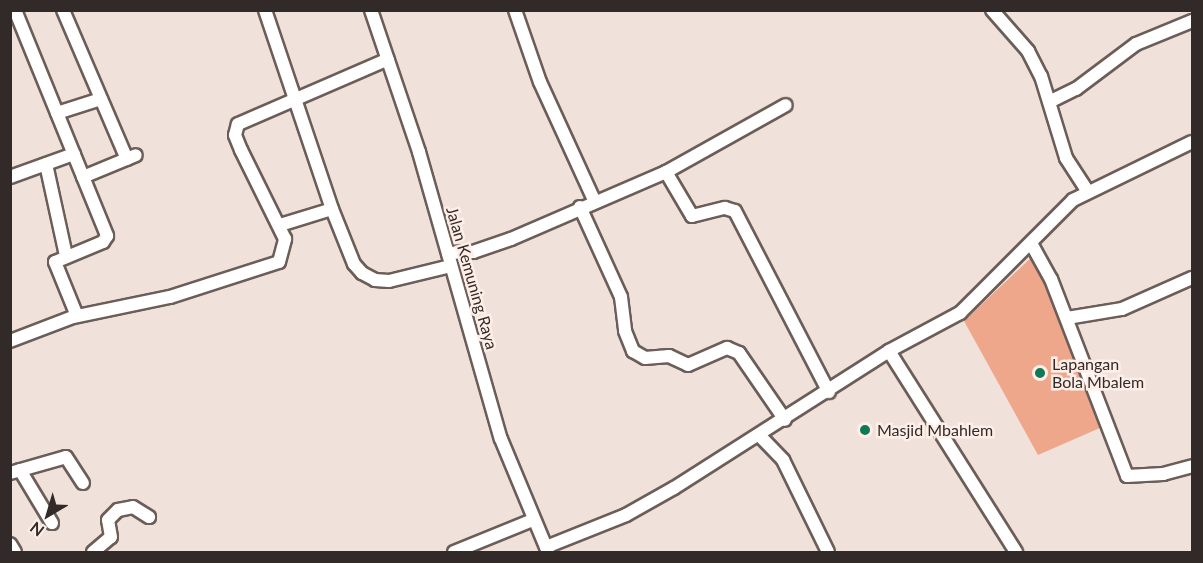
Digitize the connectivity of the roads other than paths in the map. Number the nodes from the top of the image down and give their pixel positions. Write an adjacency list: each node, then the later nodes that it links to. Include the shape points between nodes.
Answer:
1 (15, 10): 13 (street)
2 (63, 10): 9 (street)
3 (265, 10): 10 (street)
4 (371, 10): 8 (street, Jalan Kemuning Raya)
5 (515, 10): 21 (street, via 540,82)
6 (992, 10): 11 (street, via 1028,51)
7 (1192, 21): 11 (street, via 1136,44 1076,89)
8 (388, 59): 10 (street); 26 (street, Jalan Kemuning Raya)
9 (101, 99): 13 (street); 19 (street, via 132,157)
10 (295, 101): 23 (street); 24 (street, via 242,120 235,135)
11 (1051, 101): 20 (street, via 1065,158)
12 (786, 105): 17 (street)
13 (57, 113): 15 (street)
14 (1192, 142): 20 (street)
15 (74, 154): 16 (street); 19 (street)
16 (46, 165): 18 (street); 27 (street)
17 (666, 172): 21 (street); 34 (street, via 692,216 725,208 735,211)
18 (10, 177)
19 (83, 177): 27 (street, via 107,236 101,243)
20 (1087, 190): 25 (street, via 1063,209)
21 (595, 202): 22 (street)
22 (580, 207): 26 (street, via 483,249); 35 (street, via 621,297 625,331 633,351 645,358 669,356 688,365 727,348 739,353)
23 (332, 208): 24 (street); 28 (street, via 354,264 369,278 389,281)
24 (280, 225): 30 (street, via 285,248 276,263 170,297)
25 (1032, 245): 31 (street); 33 (street, via 975,301 949,320)
26 (448, 253): 28 (street, Jalan Kemuning Raya)
27 (66, 256): 30 (street, via 56,260 55,267)
28 (452, 266): 41 (street, Jalan Kemuning Raya, via 501,439)
29 (1192, 278): 31 (street, via 1122,309)
30 (77, 316): 32 (street)
31 (1067, 318): 37 (street, via 1127,476 1163,474)
32 (10, 341)
33 (889, 351): 34 (street); 49 (street)
34 (829, 392): 35 (street)
35 (785, 420): 36 (street)
36 (759, 435): 44 (street, via 626,514); 48 (street, via 783,460)
37 (1192, 466)
38 (15, 472): 39 (street, via 66,458); 42 (street)
39 (82, 483)
40 (149, 517): 46 (street, via 133,507 118,510 108,520 111,537)
41 (533, 520): 44 (street, Jalan Kemuning Raya); 47 (street)
42 (52, 523)
43 (10, 544): 45 (street)
44 (547, 550)
45 (15, 552)
46 (93, 552)
47 (454, 552)
48 (828, 552)
49 (1016, 552)

